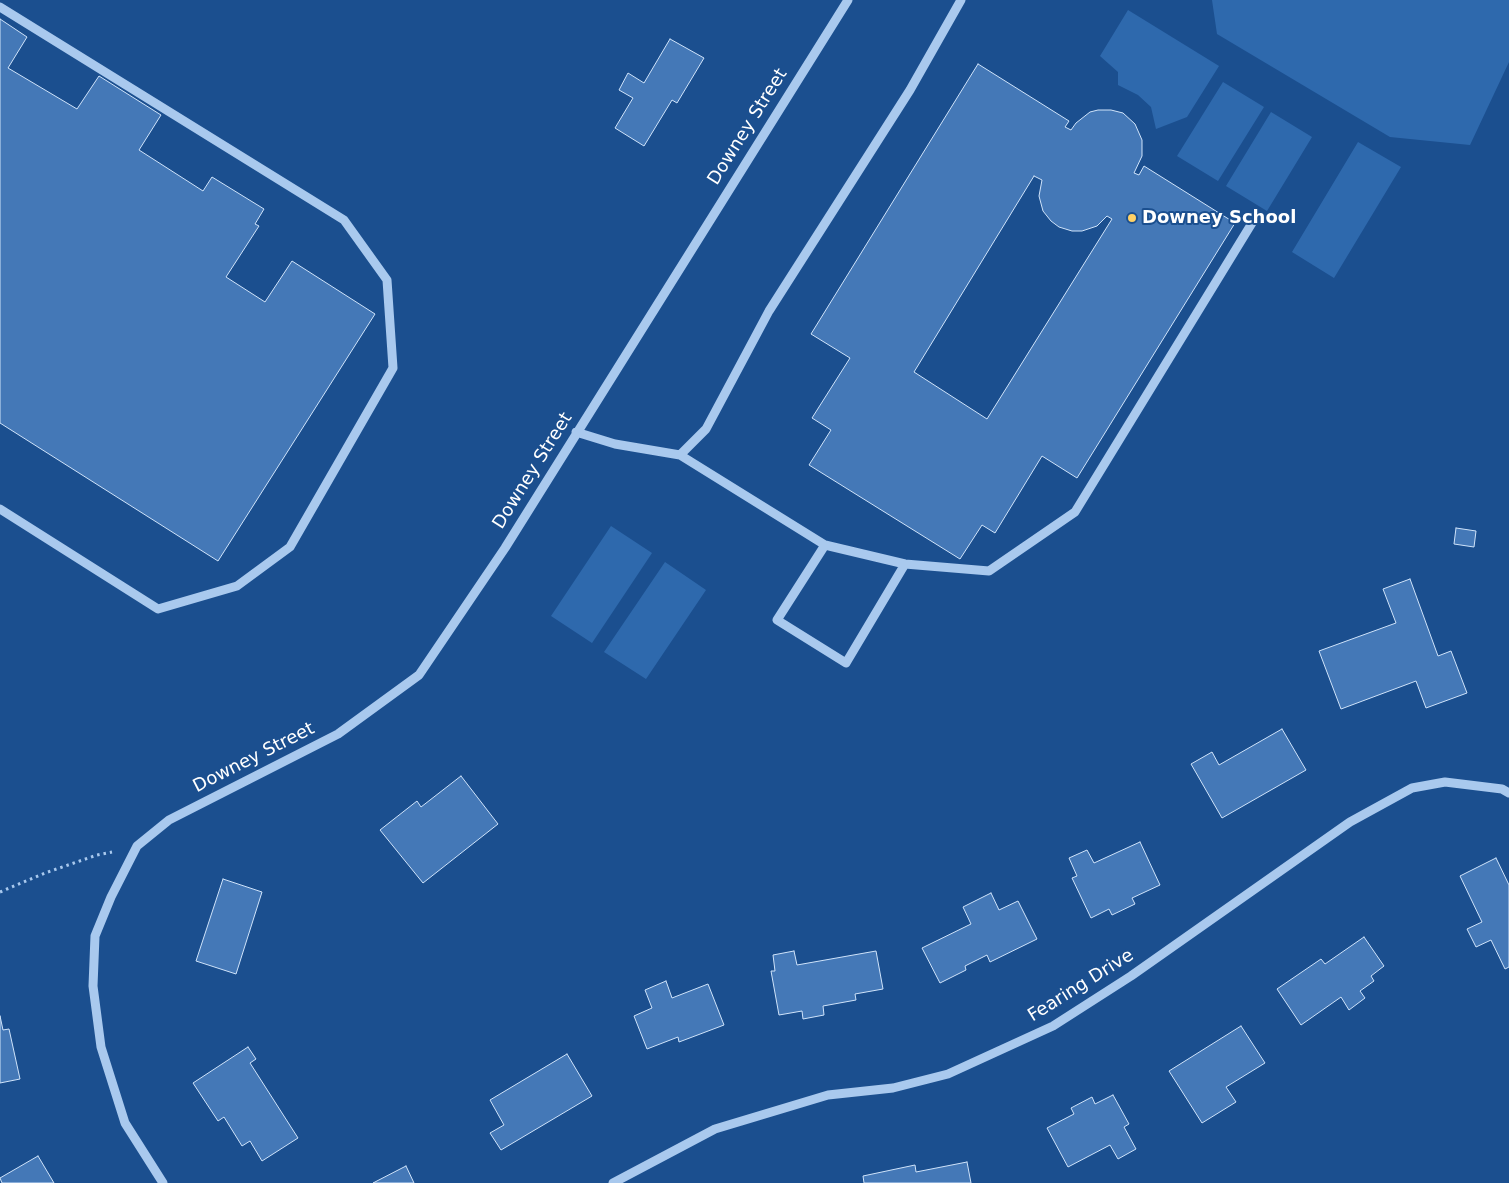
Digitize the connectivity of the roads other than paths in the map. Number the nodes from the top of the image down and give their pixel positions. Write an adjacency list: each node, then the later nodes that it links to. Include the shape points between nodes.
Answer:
1 (848, 0): 5 (street, Downey Street)
2 (961, 0): 6 (street, via 910,90 769,311 706,429)
3 (0, 7): 7 (street, via 344,220 387,280 393,368 290,547 237,586 158,609)
4 (1252, 223): 9 (street, via 1075,512 989,571)
5 (576, 432): 6 (street, via 615,444); 11 (street, Downey Street, via 505,548 419,674 338,734 169,820 137,846 110,897 95,936 93,986 102,1047 125,1123)
6 (680, 455): 8 (street)
7 (0, 509)
8 (825, 546): 9 (street); 9 (street, via 777,620 846,663)
9 (905, 564)
10 (1509, 793): 12 (street, Fearing Drive, via 1502,789 1445,782 1412,788 1350,822 1131,976 1053,1026 948,1074 893,1088 828,1095 716,1129)
11 (163, 1183)
12 (614, 1183)

